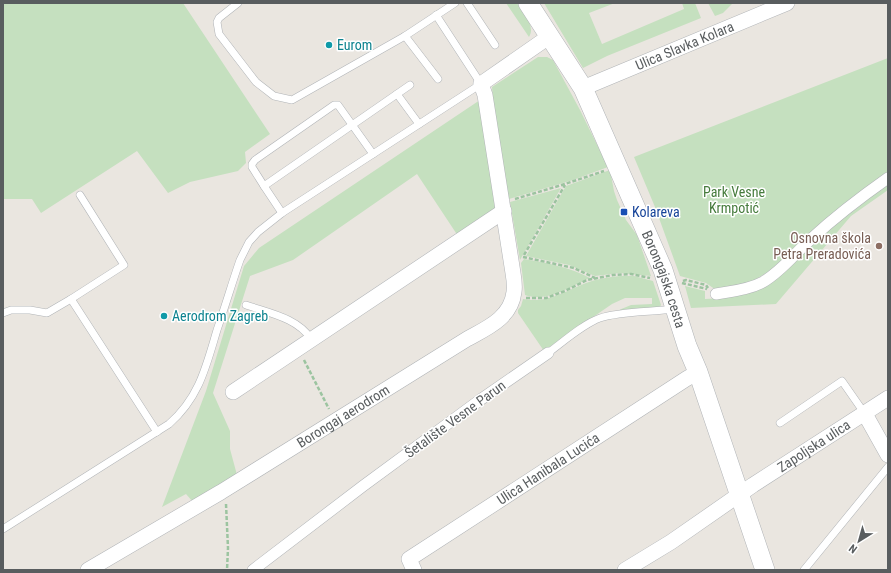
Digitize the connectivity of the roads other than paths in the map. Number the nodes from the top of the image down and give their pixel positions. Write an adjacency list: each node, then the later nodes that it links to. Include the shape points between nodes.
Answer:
1 (238, 3): 7 (lane, via 219,18 219,34 256,82 274,96 292,100)
2 (455, 3): 6 (lane)
3 (467, 3): 9 (lane)
4 (528, 3): 8 (street, Borongajska cesta)
5 (787, 3): 13 (street, Ulica Slavka Kolara)
6 (436, 15): 7 (lane); 11 (lane)
7 (405, 36): 10 (lane)
8 (550, 36): 11 (street); 13 (street, Borongajska cesta)
9 (495, 45)
10 (438, 79)
11 (481, 84): 15 (lane); 21 (street, Borongaj aerodrom)
12 (410, 85): 14 (lane)
13 (582, 88): 26 (street, Borongajska cesta, via 648,235)
14 (397, 94): 15 (lane); 16 (lane)
15 (419, 124): 17 (lane)
16 (352, 125): 17 (lane); 19 (lane); 19 (lane, via 338,105 334,104 255,160 252,167)
17 (373, 154): 22 (lane)
18 (888, 178): 23 (street, via 825,226 772,276 745,289)
19 (264, 186): 22 (lane)
20 (80, 195): 24 (lane, via 124,265)
21 (503, 206): 28 (street); 40 (street, Borongaj aerodrom, via 514,273 513,298 503,317 221,492)
22 (282, 213): 35 (lane, via 249,242 240,260 202,378 180,414)
23 (713, 293)
24 (71, 299): 27 (lane, via 47,313 30,310); 35 (lane)
25 (246, 305): 28 (lane, via 292,321 305,330)
26 (675, 309): 29 (lane, Šetalište Vesne Parun, via 600,318); 30 (street, Borongajska cesta)
27 (3, 312)
28 (311, 339): 31 (street)
29 (548, 353): 41 (street, Šetalište Vesne Parun, via 362,486)
30 (698, 372): 38 (street, Borongajska cesta); 42 (street, Ulica Hanibala Lucića, via 409,559)
31 (233, 392)
32 (888, 398): 33 (street, Zapoljska ulica)
33 (865, 414): 34 (lane, via 842,381); 36 (street); 38 (street, Zapoljska ulica)
34 (780, 423)
35 (157, 432): 39 (lane)
36 (888, 455)
37 (888, 467): 45 (lane)
38 (740, 495): 43 (street, Zapoljska ulica); 44 (street, Borongajska cesta)
39 (3, 529)
40 (88, 570)
41 (253, 570)
42 (414, 570)
43 (625, 570)
44 (766, 570)
45 (804, 570)

